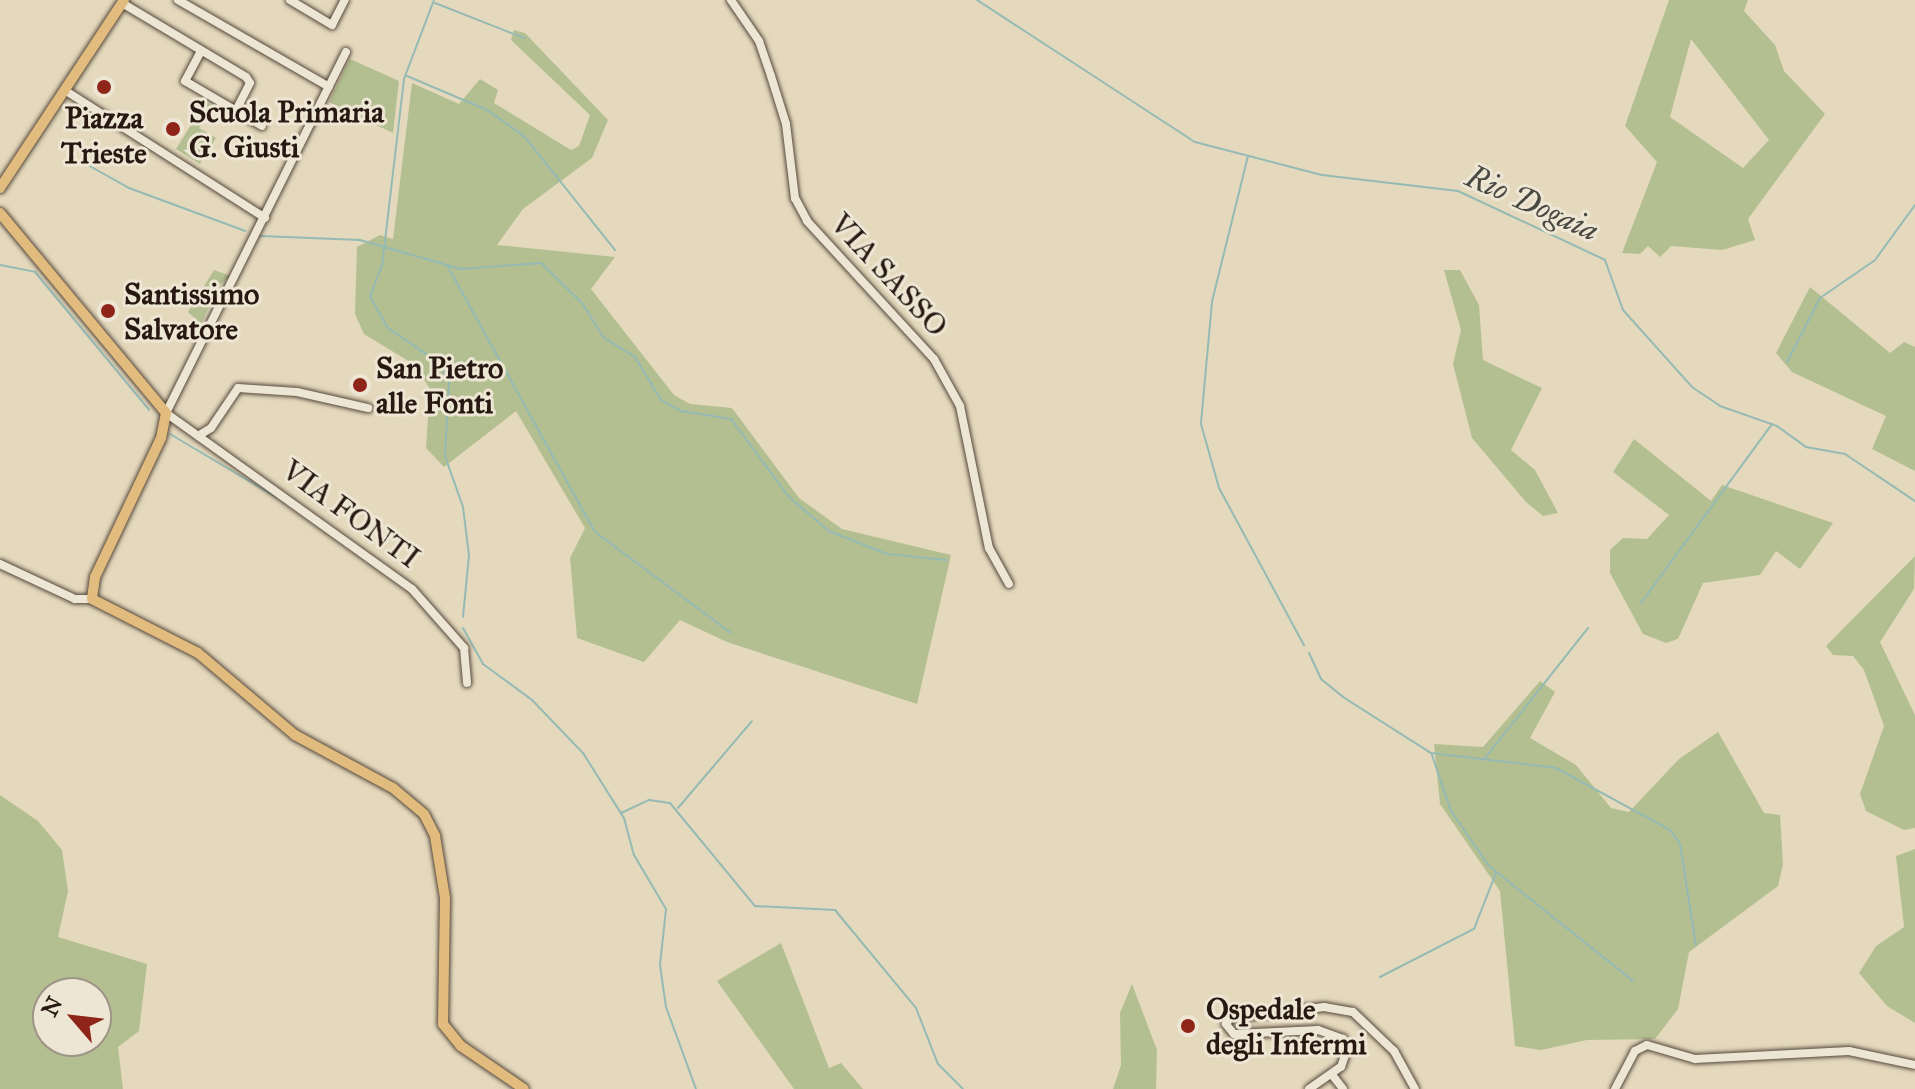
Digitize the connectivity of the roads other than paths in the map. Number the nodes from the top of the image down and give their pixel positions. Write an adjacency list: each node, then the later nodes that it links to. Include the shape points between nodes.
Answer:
1 (178, 0): 8 (street)
2 (290, 0): 3 (street, via 332,25)
3 (345, 0)
4 (731, 0): 19 (street, VIA SASSO, via 759,41 786,124 795,198 807,221 934,359 960,406 989,548)
5 (123, 1): 6 (street); 9 (main road)
6 (201, 51): 10 (street, via 250,83); 10 (street, via 185,81)
7 (346, 52): 8 (street)
8 (329, 87): 14 (street)
9 (66, 91): 12 (main road); 14 (street)
10 (236, 111): 11 (street)
11 (262, 126)
12 (0, 188)
13 (0, 213): 16 (main road)
14 (265, 218): 16 (street)
15 (368, 408): 17 (street, via 297,392 238,388 211,428)
16 (166, 413): 17 (street, VIA FONTI); 20 (main road, via 161,438 95,577)
17 (198, 436): 21 (street, VIA FONTI, via 412,589 464,648)
18 (0, 564): 20 (street, via 75,599)
19 (1009, 584)
20 (92, 599): 24 (main road, via 198,653 295,735 393,788 424,814 435,836 445,898 443,1024 461,1046)
21 (467, 683)
22 (1915, 1065): 28 (street, via 1849,1051 1695,1059 1647,1045 1635,1051)
23 (1333, 1076): 25 (street); 26 (street); 27 (street, via 1347,1050 1337,1034 1244,1035 1226,1024 1237,1015 1324,1007 1353,1012 1394,1051)
24 (524, 1089)
25 (1309, 1089)
26 (1343, 1089)
27 (1415, 1089)
28 (1615, 1089)

